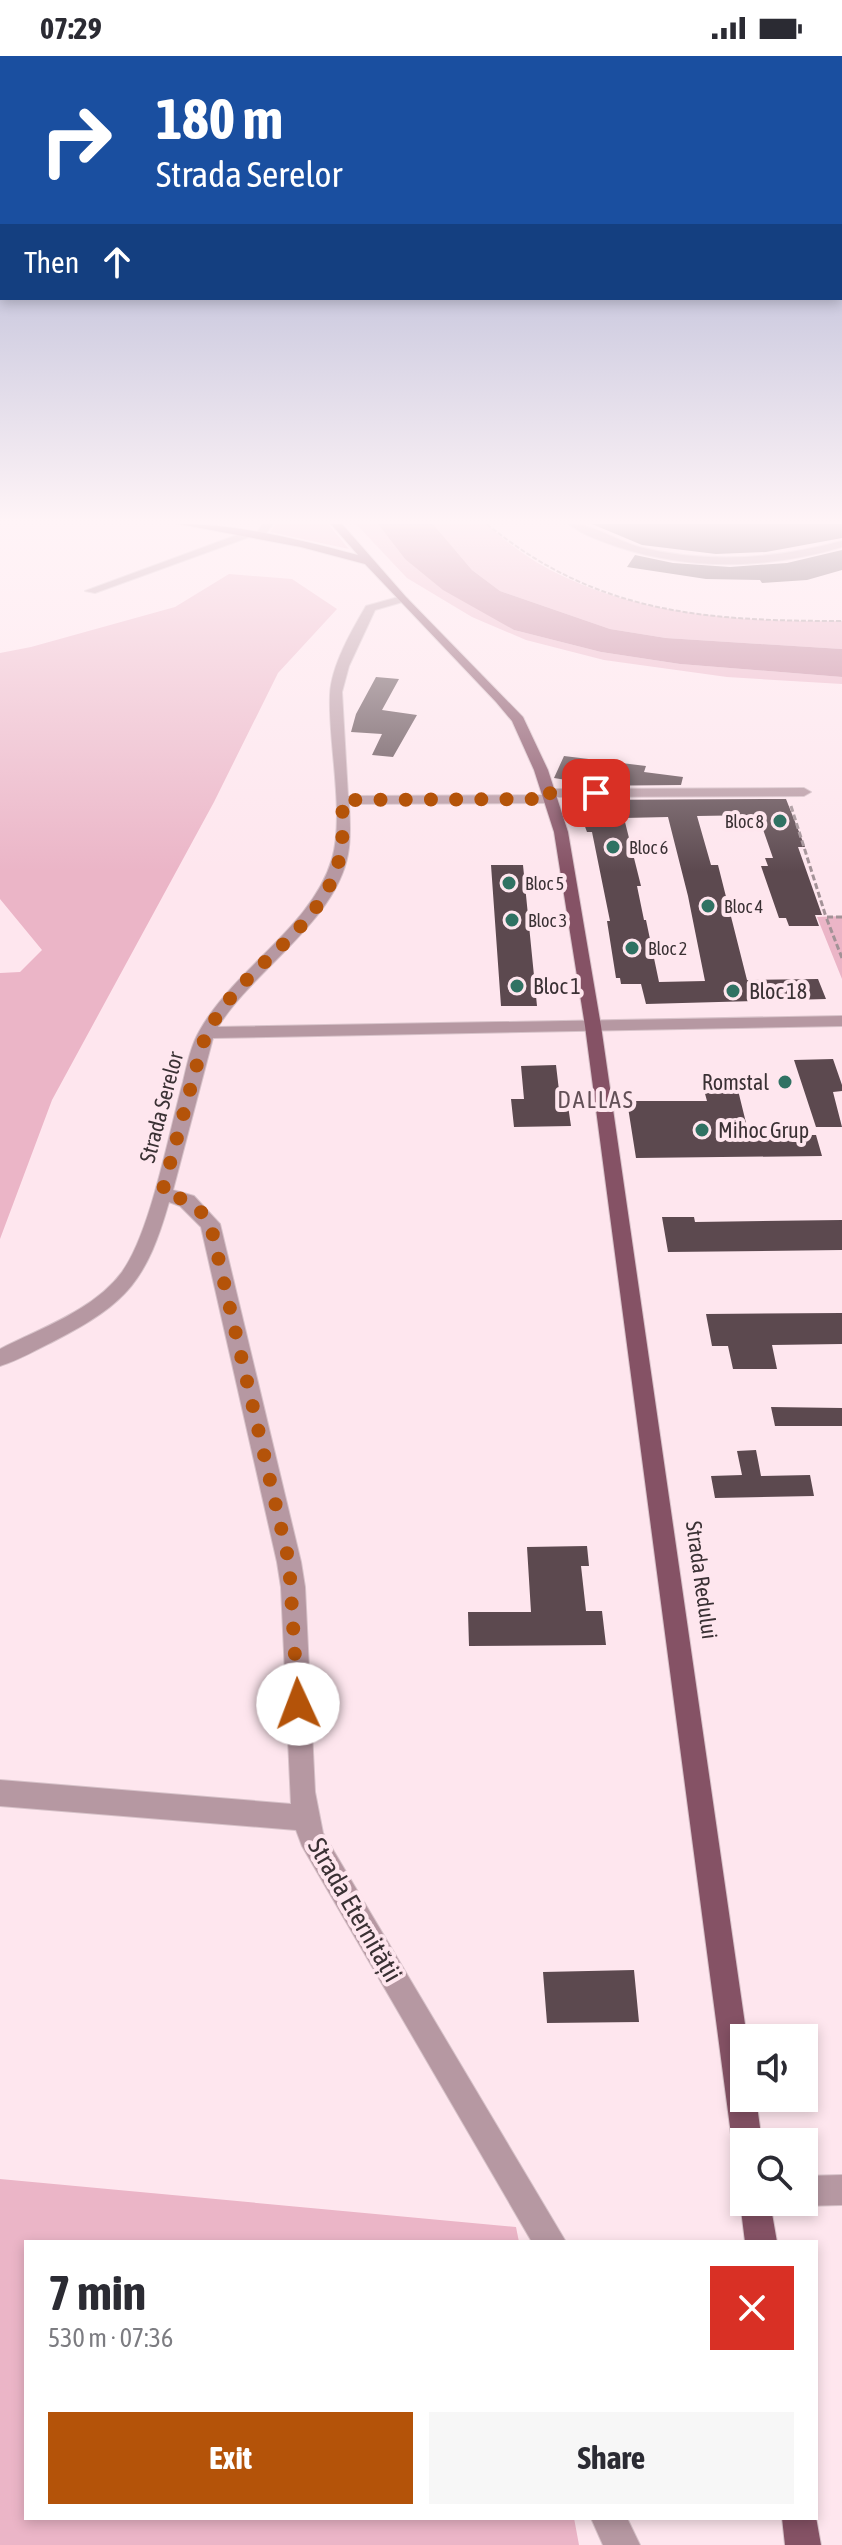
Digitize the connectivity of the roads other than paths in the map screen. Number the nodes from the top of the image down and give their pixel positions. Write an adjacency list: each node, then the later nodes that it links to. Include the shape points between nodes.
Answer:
1 (356, 640): 5 (street, via 339,677 336,710)
2 (443, 640): 4 (main road, Strada Redului, via 518,720)
3 (804, 792): 4 (street)
4 (550, 796): 5 (street); 7 (main road, Strada Redului, via 564,848)
5 (342, 800): 8 (street, via 342,842 330,885 227,999)
6 (842, 1021): 7 (street, Strada Serelor)
7 (593, 1026): 8 (street, Strada Serelor); 13 (main road, Strada Redului)
8 (206, 1033): 9 (street, Strada Serelor)
9 (162, 1193): 10 (street, Strada Serelor, via 141,1257 120,1287 89,1311); 12 (street, Strada Eternității, via 187,1201 210,1224 273,1486 293,1587)
10 (0, 1358)
11 (0, 1793): 12 (street)
12 (305, 1818): 17 (street, Strada Eternității, via 311,1837)
13 (745, 2128)
14 (842, 2190): 15 (street)
15 (818, 2191)
16 (757, 2216): 18 (main road)
17 (549, 2240)
18 (761, 2240)
19 (609, 2520): 21 (street)
20 (799, 2520): 22 (main road)
21 (622, 2545)
22 (803, 2545)

